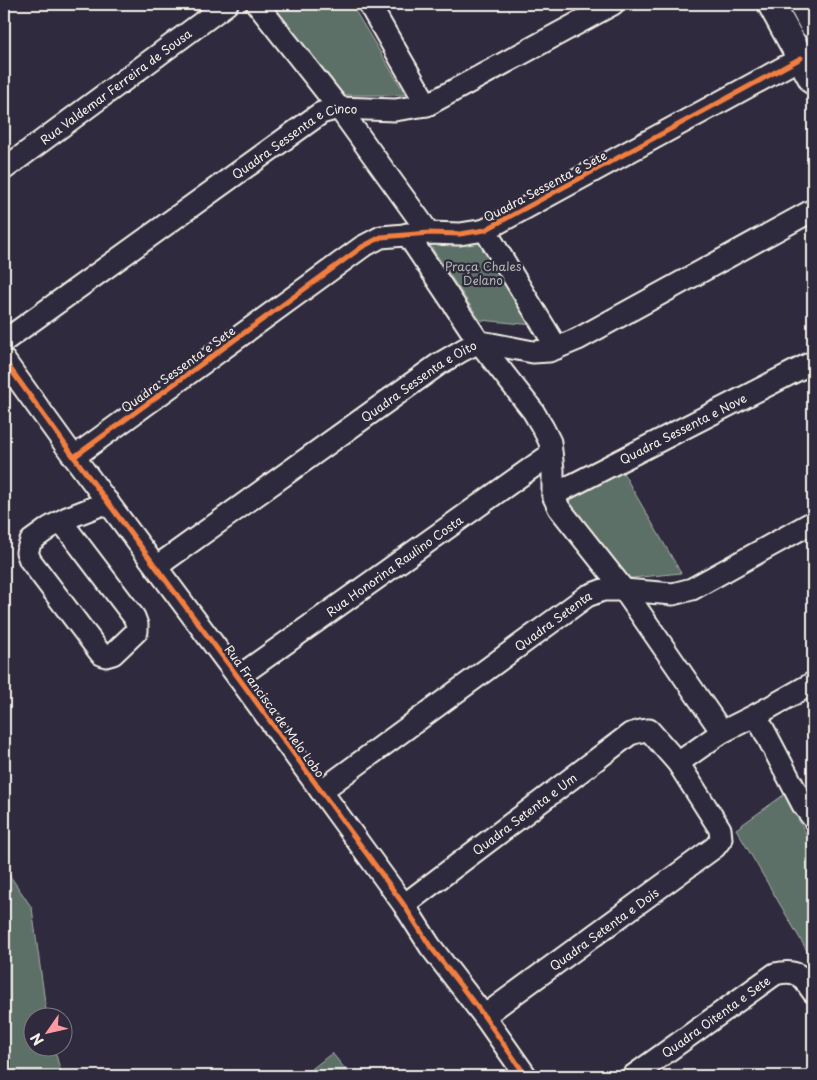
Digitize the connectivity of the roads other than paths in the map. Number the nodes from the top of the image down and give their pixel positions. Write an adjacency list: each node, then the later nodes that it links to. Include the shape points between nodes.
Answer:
1 (227, 4): 12 (street, Rua Valdemar Ferreira de Sousa)
2 (257, 4): 11 (street)
3 (369, 4): 10 (street)
4 (613, 4): 10 (street, Quadra Sessenta e Cinco)
5 (771, 4): 8 (main road)
6 (802, 4): 7 (main road)
7 (813, 25)
8 (801, 58): 9 (main road); 14 (street, Quadra Sessenta e Sete)
9 (813, 81)
10 (428, 105): 11 (street, Quadra Sessenta e Cinco, via 395,110)
11 (339, 108): 15 (street); 17 (street, Quadra Sessenta e Cinco, via 322,113)
12 (4, 169)
13 (813, 210): 19 (street, Quadra Sessenta e Oito)
14 (484, 230): 15 (street, Quadra Sessenta e Sete, via 460,234); 19 (street)
15 (429, 233): 16 (street, Quadra Sessenta e Sete)
16 (407, 234): 18 (street); 23 (street, Quadra Sessenta e Sete, via 381,237 362,247)
17 (4, 341)
18 (479, 342): 19 (street, Quadra Sessenta e Oito, via 533,352); 22 (street, via 533,411 550,442); 28 (street, Quadra Sessenta e Oito, via 439,364)
19 (557, 348)
20 (4, 360): 23 (street, Rua Francisca de Melo Lobo)
21 (813, 362): 24 (street, Quadra Sessenta e Nove)
22 (551, 454): 24 (street); 30 (street, Rua Honorina Raulino Costa)
23 (74, 457): 25 (street, Rua Francisca de Melo Lobo)
24 (553, 495): 29 (street, via 559,508)
25 (108, 502): 26 (street); 28 (street, Rua Francisca de Melo Lobo)
26 (62, 521): 26 (street, via 31,541 27,552 30,560 101,654 113,654 137,631 134,617)
27 (813, 522): 29 (street, Quadra Setenta, via 692,589 673,594)
28 (156, 567): 30 (street, Rua Francisca de Melo Lobo)
29 (624, 590): 33 (street); 35 (street, Quadra Setenta, via 603,590 587,596)
30 (238, 677): 35 (street, Rua Francisca de Melo Lobo)
31 (813, 683): 32 (street)
32 (756, 715): 33 (street); 36 (street)
33 (722, 732): 34 (street)
34 (678, 763): 37 (street, Quadra Setenta e Um, via 649,730 630,734); 39 (street, Quadra Setenta e Dois, via 720,829 721,839 715,847)
35 (321, 791): 37 (street, Rua Francisca de Melo Lobo)
36 (813, 818)
37 (404, 904): 39 (street, Rua Francisca de Melo Lobo, via 430,946)
38 (813, 992): 41 (street, Quadra Oitenta e Sete, via 795,972 775,974)
39 (484, 1016): 40 (street, Rua Francisca de Melo Lobo)
40 (526, 1076)
41 (633, 1076)

